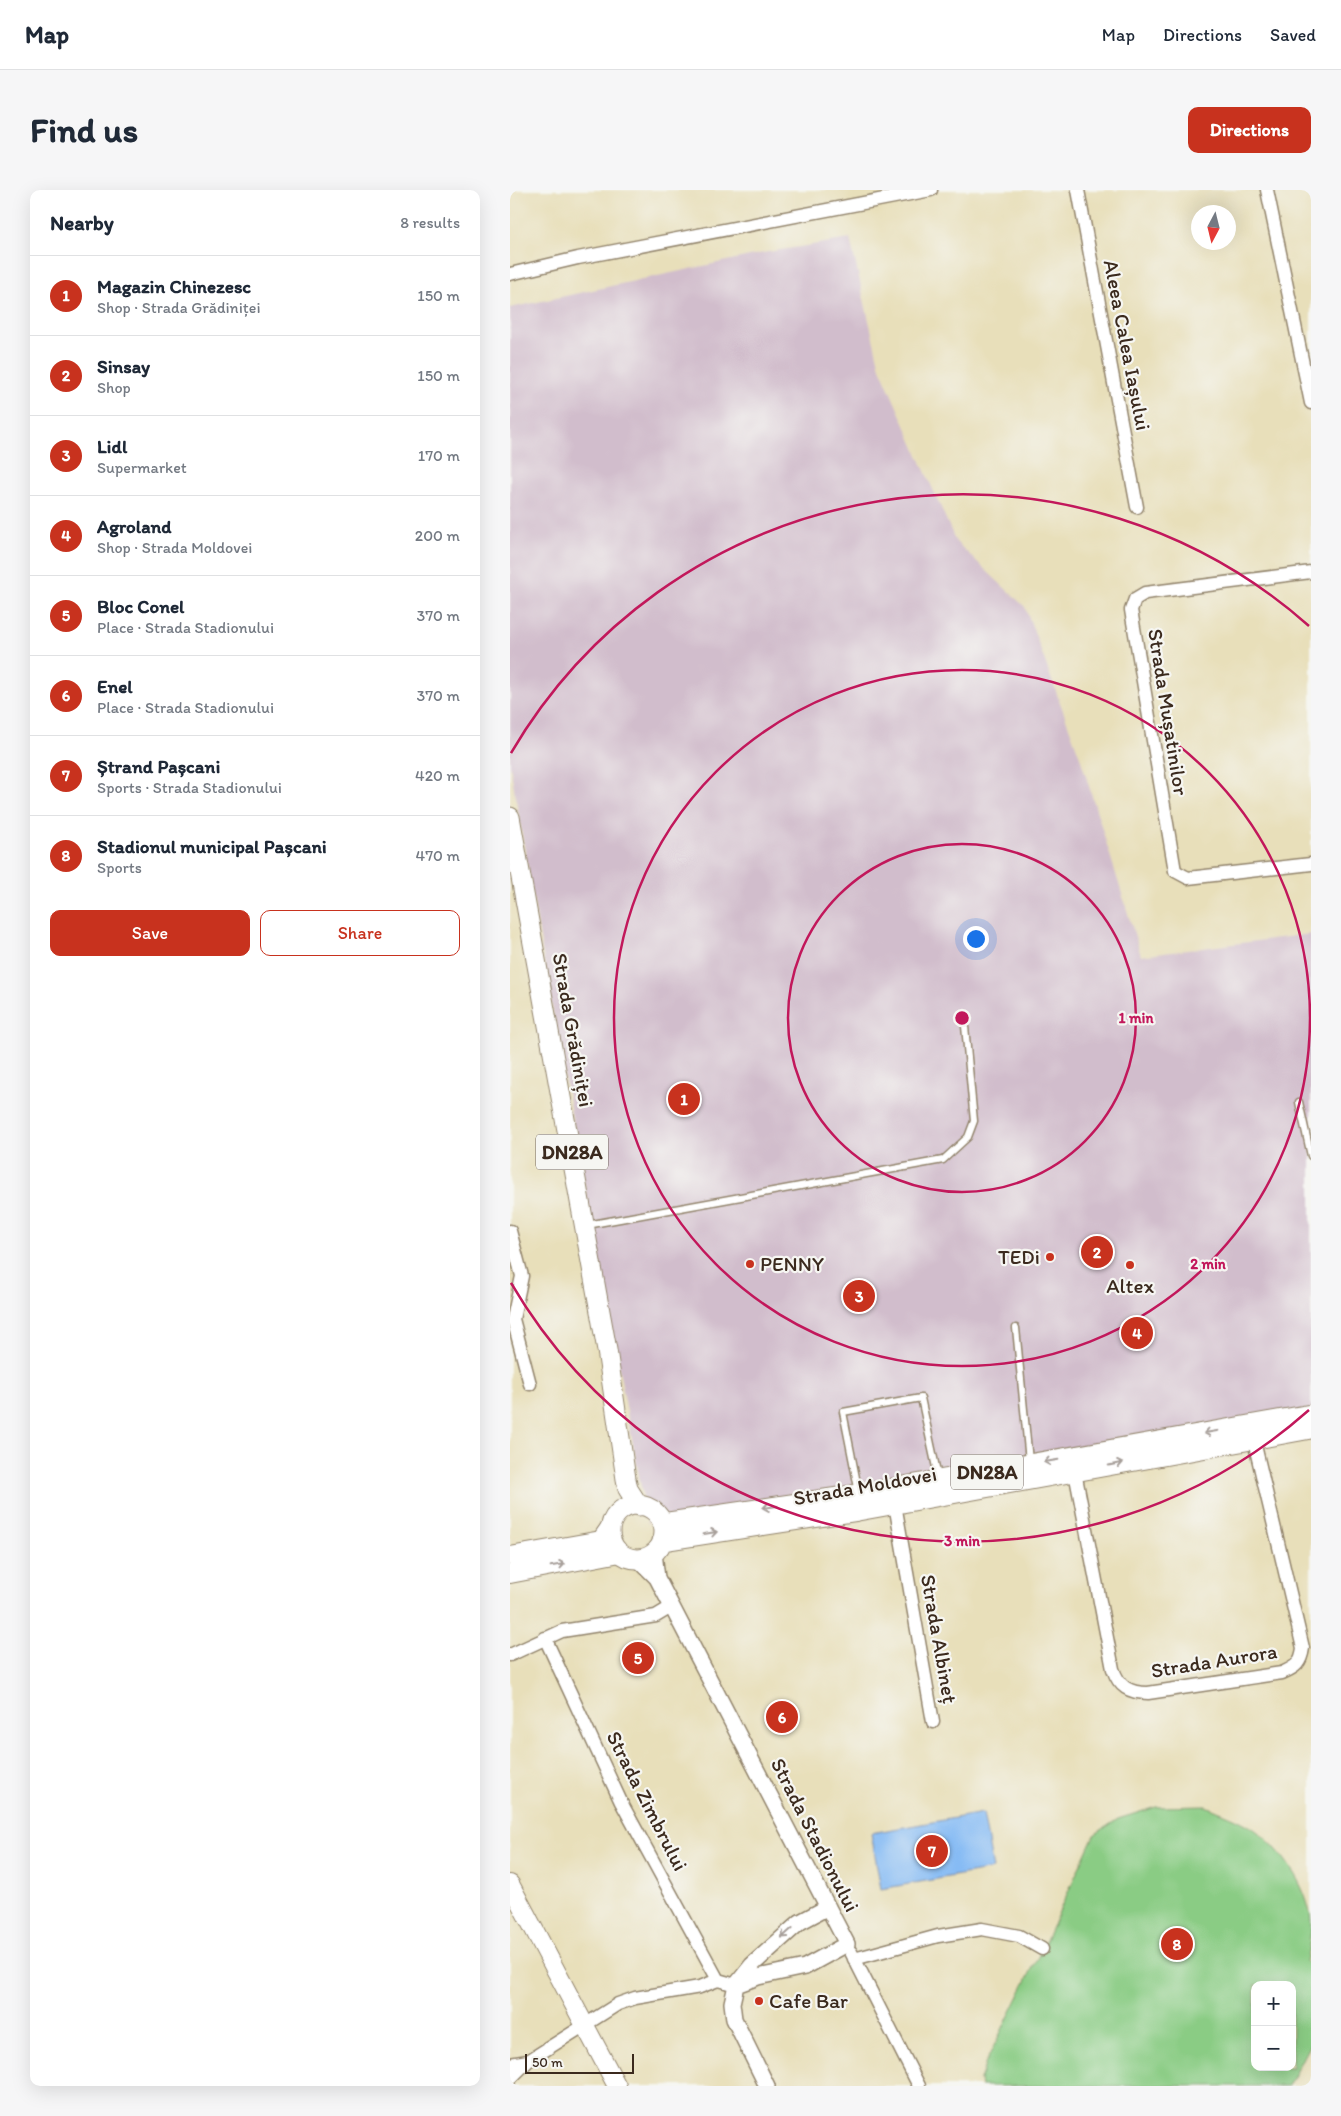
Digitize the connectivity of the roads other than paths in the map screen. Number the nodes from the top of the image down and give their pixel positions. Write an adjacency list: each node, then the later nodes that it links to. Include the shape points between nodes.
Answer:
1 (931, 190): 4 (street)
2 (1078, 190): 6 (street, Aleea Calea Iașului)
3 (1267, 190): 5 (street)
4 (510, 274)
5 (1311, 403)
6 (1137, 507)
7 (1311, 572): 9 (street, Strada Mușatinilor, via 1145,593 1135,599 1131,610 1175,871 1188,878)
8 (510, 817): 13 (main road, Strada Grădiniței / DN28A)
9 (1311, 864)
10 (965, 1026): 13 (lane, via 974,1121 968,1137 943,1160)
11 (1300, 1102): 12 (lane)
12 (1311, 1156)
13 (586, 1225): 25 (main road, Strada Grădiniței / DN28A)
14 (510, 1231): 16 (street, via 522,1276 513,1319)
15 (1016, 1328): 20 (lane)
16 (530, 1384)
17 (1311, 1414): 20 (main road, Strada Moldovei / DN28A, one-way to 20)
18 (1311, 1428): 19 (main road, Strada Moldovei / DN28A)
19 (1253, 1438): 21 (main road, Strada Moldovei / DN28A, one-way to 19); 21 (street, Strada Aurora, via 1303,1648 1295,1668 1282,1673 1148,1692 1135,1693 1124,1688 1113,1669)
20 (1029, 1465): 22 (main road, Strada Moldovei / DN28A)
21 (1075, 1472): 24 (main road, Strada Moldovei / DN28A)
22 (939, 1480): 23 (main road, Strada Moldovei / DN28A); 23 (lane, via 920,1398 843,1412)
23 (859, 1494): 27 (main road, Strada Moldovei / DN28A, one-way to 27)
24 (895, 1504): 27 (main road, Strada Moldovei / DN28A, one-way to 24); 34 (street, Strada Albineț)
25 (631, 1508): 26 (main road, via 617,1514); 27 (main road, DN28A, via 652,1510)
26 (610, 1527): 28 (main road, via 611,1541); 29 (main road, via 601,1540)
27 (654, 1544): 28 (main road, DN28A); 31 (street, Strada Stadionului, via 657,1578)
28 (620, 1553): 30 (main road, DN28A, one-way to 28)
29 (510, 1556)
30 (510, 1574)
31 (671, 1607): 32 (street, via 656,1616 562,1631); 36 (street, Strada Stadionului)
32 (545, 1638): 33 (street); 40 (street, Strada Zimbrului, via 621,1802)
33 (510, 1655)
34 (933, 1722)
35 (510, 1884): 42 (main road)
36 (828, 1907): 37 (street, Strada Stadionului); 41 (street, one-way to 41, via 800,1922 752,1965)
37 (846, 1944): 39 (street, Strada Stadionului); 41 (street, via 804,1967)
38 (1042, 1949): 39 (street, via 1019,1936 982,1928 938,1936)
39 (854, 1959): 48 (street, Strada Stadionului)
40 (718, 1980): 41 (street); 42 (street, via 700,1987 635,1998 600,2013)
41 (736, 1985): 47 (street, via 732,2003 734,2019)
42 (586, 2026): 43 (street); 46 (main road)
43 (528, 2061): 44 (street); 45 (street)
44 (510, 2064)
45 (510, 2079)
46 (617, 2086)
47 (768, 2086)
48 (919, 2086)

